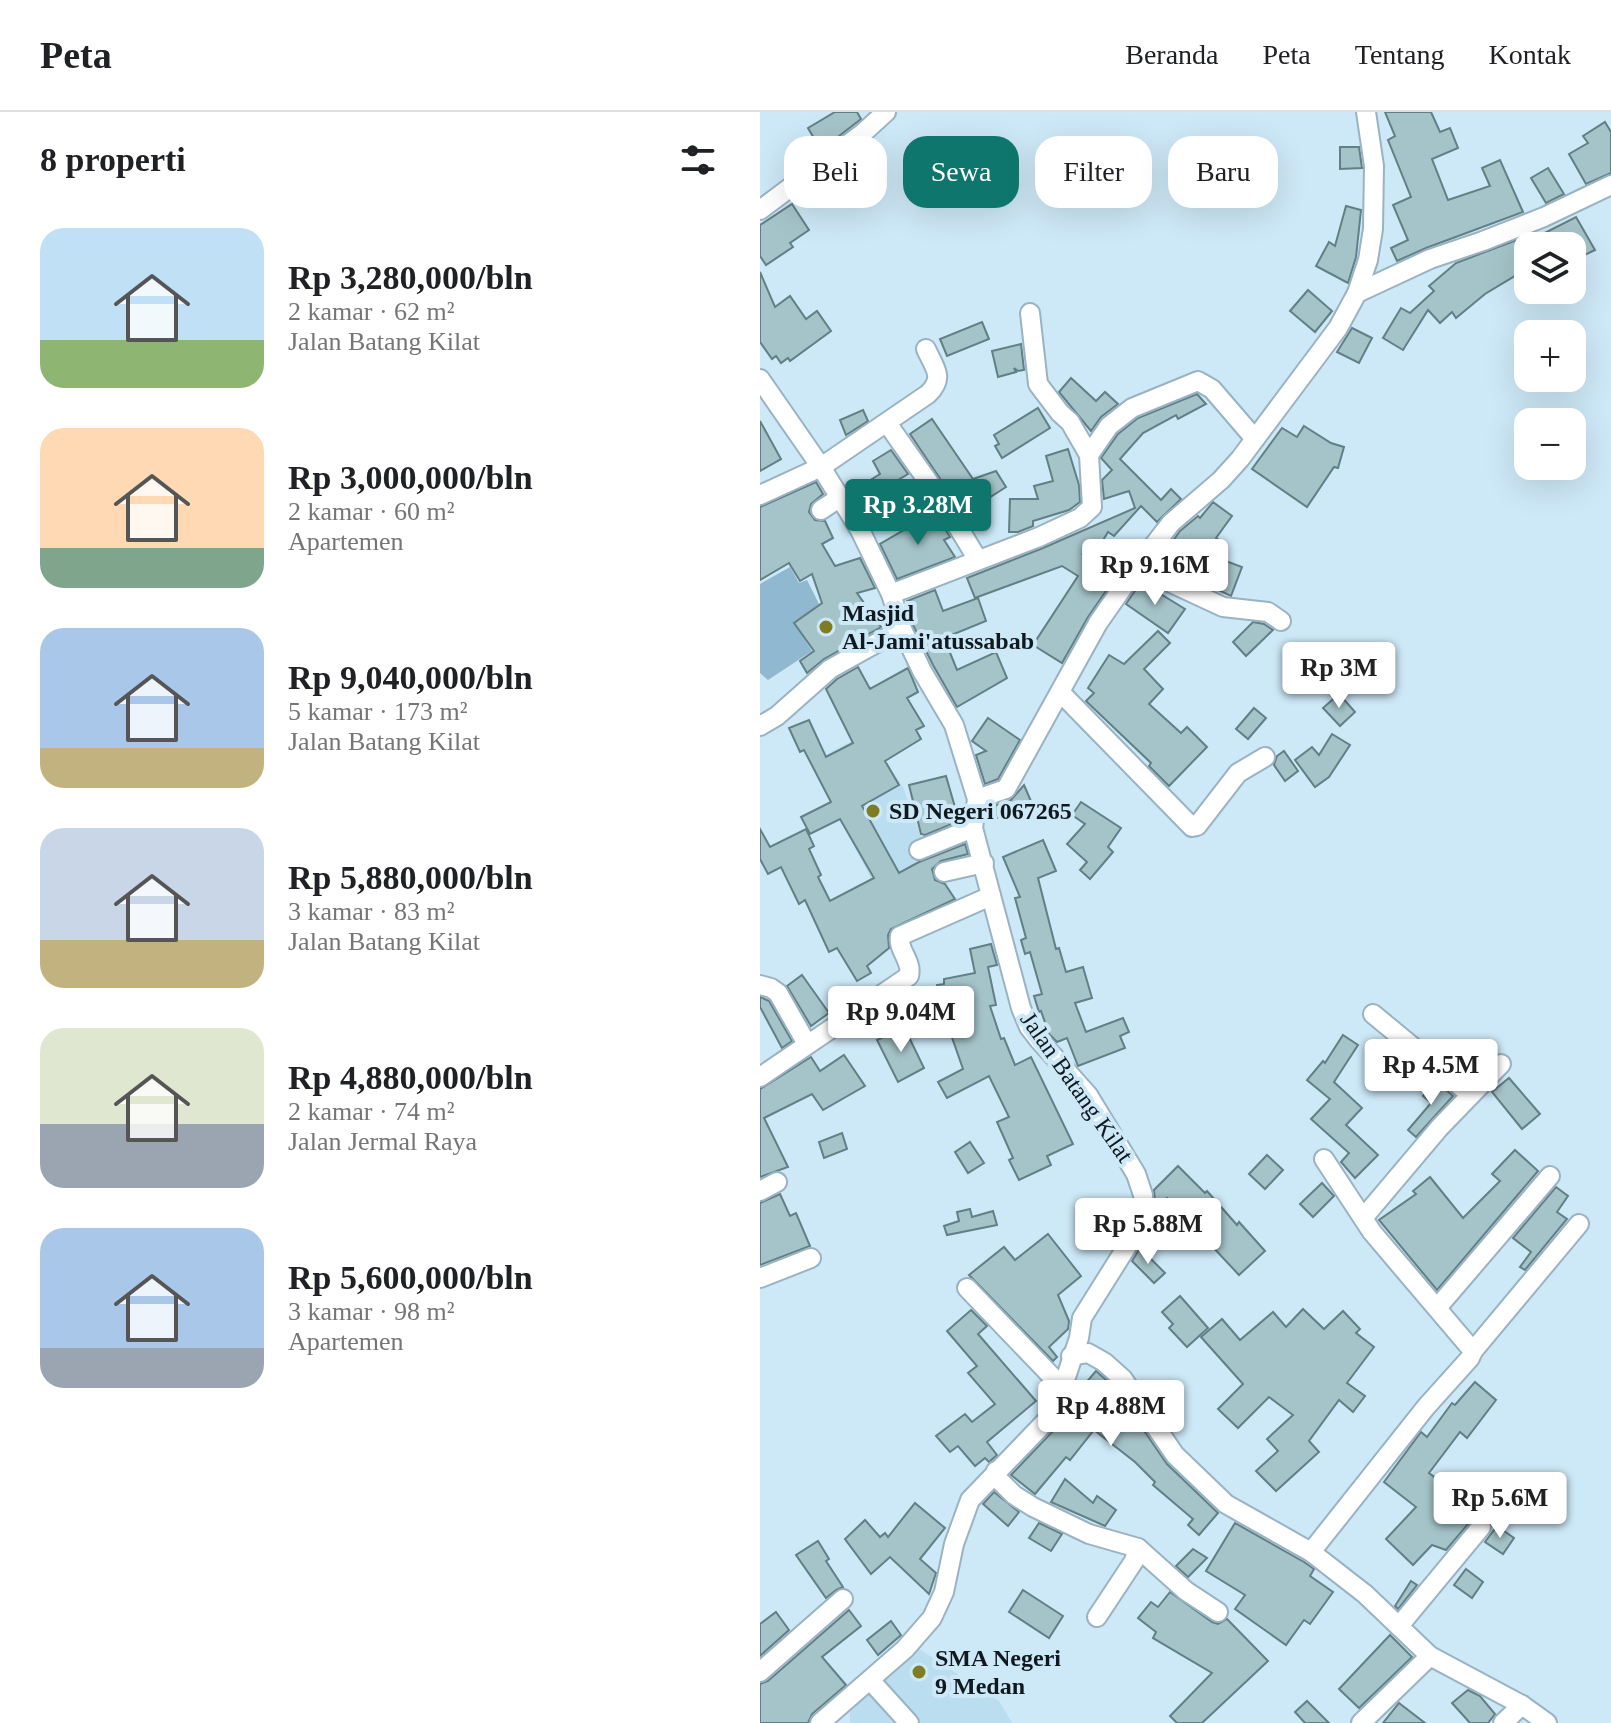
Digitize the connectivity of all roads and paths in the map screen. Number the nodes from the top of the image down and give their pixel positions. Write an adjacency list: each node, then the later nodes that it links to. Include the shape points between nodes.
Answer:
1 (886, 112): 4 (street)
2 (1366, 112): 5 (street, via 1374,166 1373,229)
3 (1611, 185): 5 (street)
4 (760, 210)
5 (1357, 293): 10 (street, via 1338,328)
6 (1030, 313): 11 (street, via 1038,384)
7 (926, 349): 9 (street, via 939,377 937,385)
8 (760, 379): 12 (street, Jalan Batang Kilat)
9 (887, 423): 12 (street); 16 (street)
10 (1255, 439): 11 (street, via 1212,389 1198,381 1132,408 1109,426); 17 (street, via 1221,480 1171,523)
11 (1089, 455): 16 (street, via 1093,500 1087,513)
12 (821, 467): 13 (street); 14 (street, Jalan Batang Kilat)
13 (760, 495)
14 (839, 498): 15 (street); 18 (street, Jalan Batang Kilat)
15 (821, 510)
16 (978, 560): 18 (street)
17 (1137, 567): 19 (street, via 1223,607 1268,612); 21 (street, via 1098,623)
18 (891, 594): 20 (street, Jalan Batang Kilat)
19 (1281, 621)
20 (902, 629): 22 (street, via 830,669); 24 (street, Jalan Batang Kilat, via 954,725)
21 (1061, 693): 23 (street, via 1192,827 1238,773); 24 (street, via 1006,789)
22 (760, 726)
23 (1265, 757)
24 (977, 799): 25 (street, Jalan Batang Kilat)
25 (973, 828): 26 (street); 27 (street, Jalan Batang Kilat)
26 (919, 850)
27 (984, 863): 28 (street); 29 (street, Jalan Batang Kilat)
28 (944, 872)
29 (991, 896): 32 (street, via 900,936 909,976); 45 (street, Jalan Batang Kilat, via 1029,1027 1088,1095 1143,1195 1141,1224 1093,1297)
30 (760, 985): 32 (street, via 778,993)
31 (1373, 1014): 35 (street)
32 (807, 1044): 34 (street)
33 (1501, 1064): 35 (street)
34 (760, 1077)
35 (1471, 1095): 38 (street)
36 (1324, 1159): 38 (street)
37 (1550, 1176): 43 (street)
38 (1364, 1217): 43 (street)
39 (1579, 1224): 44 (street)
40 (811, 1258): 41 (street)
41 (760, 1278)
42 (967, 1288): 46 (street)
43 (1437, 1308): 44 (street)
44 (1473, 1351): 50 (street)
45 (1071, 1356): 46 (street, Jalan Batang Kilat); 50 (street, via 1088,1353 1123,1379 1175,1455 1226,1504)
46 (1062, 1387): 47 (street, Jalan Batang Kilat, via 1047,1420)
47 (996, 1471): 49 (street, via 1014,1495 1033,1507 1089,1534); 57 (street, Jalan Batang Kilat, via 963,1516 932,1618)
48 (1481, 1527): 54 (street)
49 (1138, 1548): 52 (street); 53 (street)
50 (1311, 1552): 54 (street)
51 (843, 1599): 56 (street)
52 (1218, 1612)
53 (1097, 1617)
54 (1399, 1626): 55 (street)
55 (1430, 1656): 58 (street); 61 (street)
56 (760, 1672)
57 (870, 1680): 59 (street, Jalan Batang Kilat); 60 (street)
58 (1522, 1705): 62 (street); 63 (street)
59 (820, 1723)
60 (909, 1723)
61 (1361, 1723)
62 (1503, 1723)
63 (1547, 1723)

